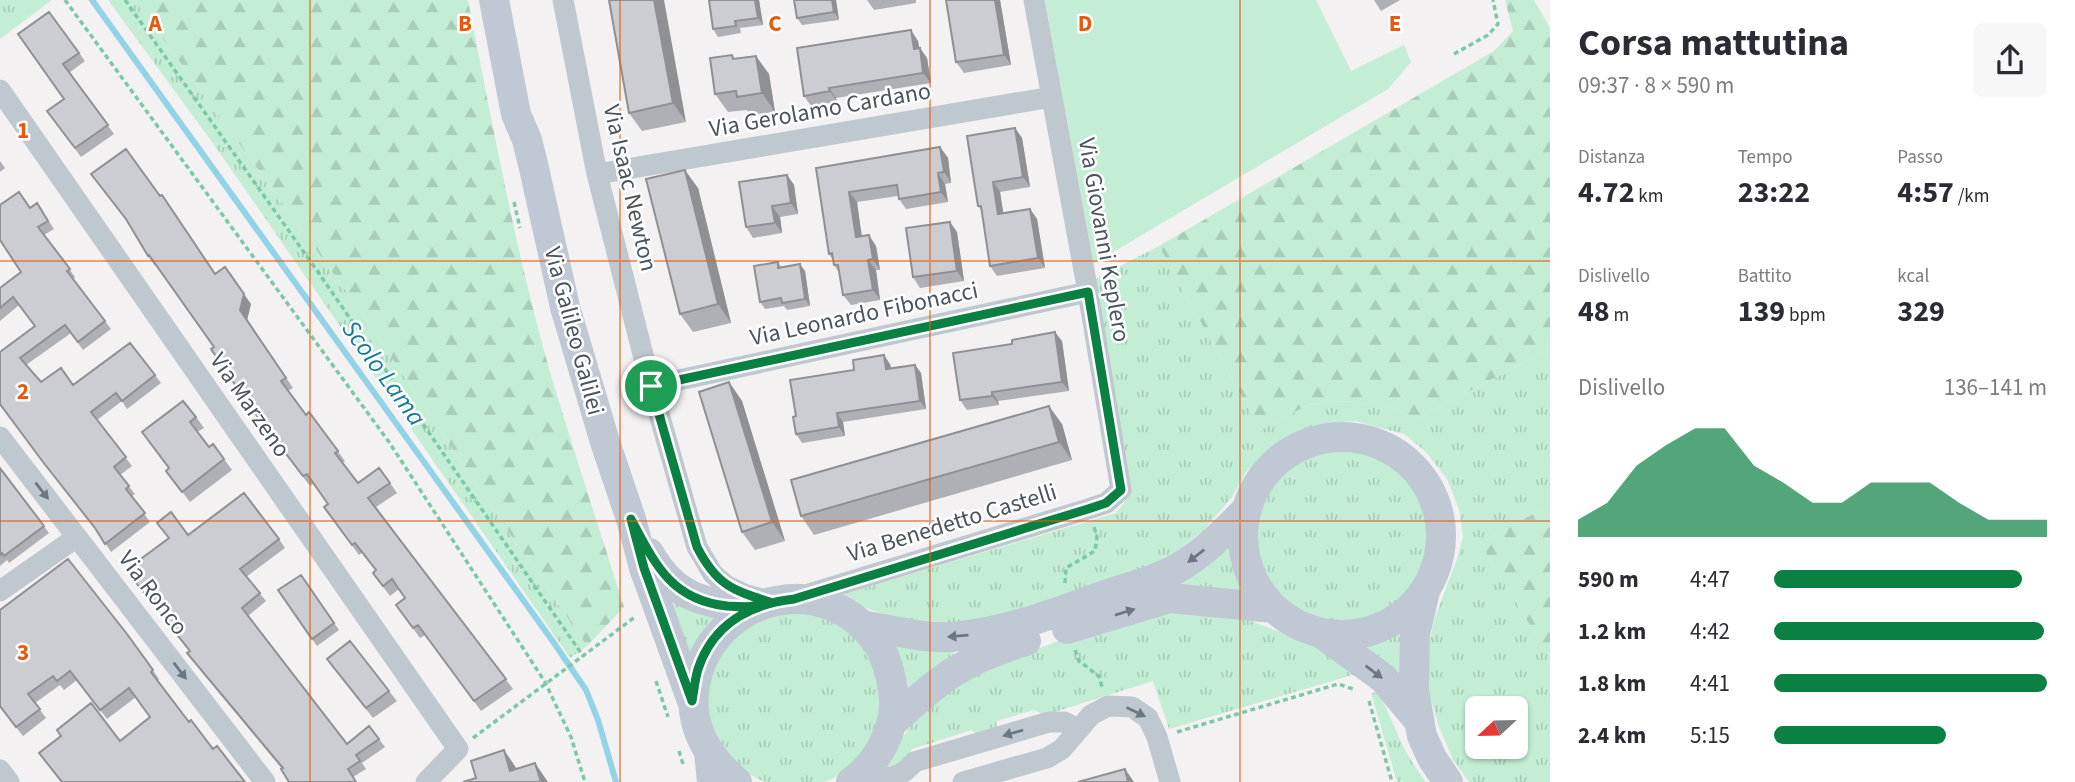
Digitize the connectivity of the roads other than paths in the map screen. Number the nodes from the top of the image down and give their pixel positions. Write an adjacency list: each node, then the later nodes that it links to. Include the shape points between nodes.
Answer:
1 (495, 0): 7 (main road, Via Galileo Galilei, via 516,114)
2 (511, 0): 7 (main road, Via Galileo Galilei, via 531,117)
3 (563, 0): 8 (street, Via Isaac Newton)
4 (1034, 0): 6 (street, Via Giovanni Keplero)
5 (0, 90): 33 (street, Via Marzeno, via 458,749)
6 (1052, 97): 8 (street, Via Gerolamo Cardano); 9 (street, Via Giovanni Keplero)
7 (527, 140): 14 (main road, Via Galileo Galilei, via 565,307)
8 (597, 174): 10 (street, Via Isaac Newton)
9 (1088, 292): 10 (street, Via Leonardo Fibonacci); 12 (street, Via Giovanni Keplero)
10 (651, 386): 18 (street, Via Isaac Newton, via 705,562 727,586)
11 (0, 437): 15 (street, Via Ronco, one-way to 15)
12 (1121, 490): 18 (street, Via Benedetto Castelli, via 1106,503 1088,509)
13 (1246, 510): 17 (main road, via 1259,482 1280,458 1297,448 1337,436 1368,440 1396,453 1420,473 1435,501 1441,542); 19 (main road, via 1243,537 1247,563 1257,587); 20 (main road, one-way to 20, via 1185,564 1073,607 989,632 949,637)
14 (631, 519): 18 (main road, Via Galileo Galilei, via 657,567 689,595 712,604); 22 (main road, Via Galileo Galilei)
15 (78, 537): 16 (street); 32 (street, Via Ronco, one-way to 32)
16 (0, 591)
17 (1425, 591): 21 (main road, via 1405,613 1380,628 1351,635); 23 (main road, via 1415,634 1414,690)
18 (772, 603): 20 (main road, Via Galileo Galilei, via 812,600); 22 (main road, via 729,623 710,644 698,668)
19 (1274, 608): 21 (main road); 24 (main road, one-way to 19, via 947,675 992,651 1170,598)
20 (861, 625): 24 (main road, via 879,645 890,670 895,697)
21 (1320, 633): 23 (main road, one-way to 23, via 1382,678)
22 (692, 701): 26 (main road, Via Galileo Galilei)
23 (1419, 721): 37 (main road, via 1432,758)
24 (891, 724): 30 (main road, via 880,751)
25 (1078, 729): 28 (street, one-way to 28, via 1108,706 1132,707 1147,718 1157,737); 29 (street, one-way to 29, via 1064,722 1049,722 914,762); 36 (street, via 1062,749 1047,758)
26 (707, 752): 34 (street); 35 (main road)
27 (0, 770): 31 (street)
28 (1168, 776)
29 (908, 777): 30 (street)
30 (856, 778)
31 (9, 782)
32 (265, 782)
33 (426, 782)
34 (710, 782)
35 (737, 782)
36 (963, 782)
37 (1448, 782)

